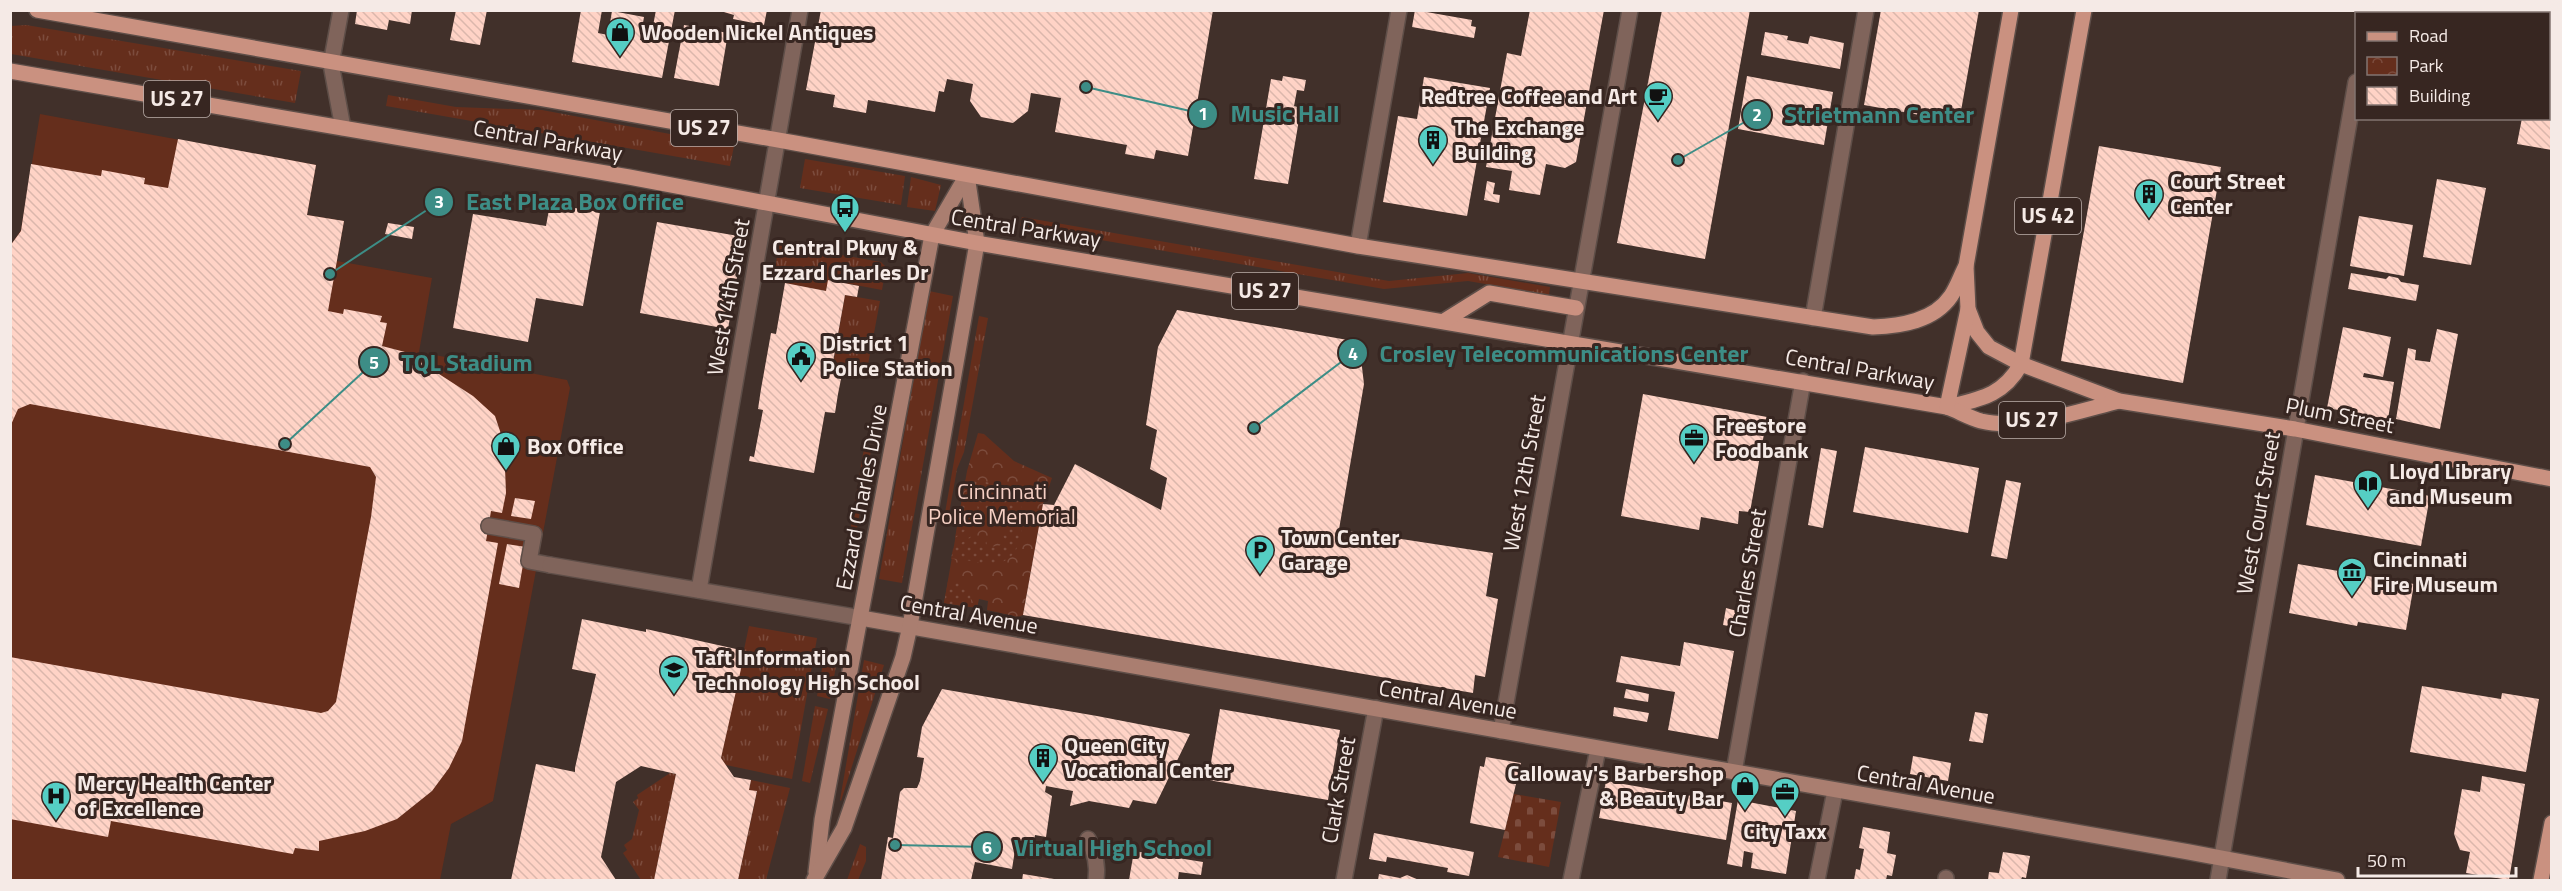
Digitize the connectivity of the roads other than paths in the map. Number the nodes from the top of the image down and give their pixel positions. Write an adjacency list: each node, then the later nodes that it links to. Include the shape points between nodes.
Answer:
1 (37, 10): 9 (main road, Central Parkway / US 27)
2 (341, 10): 10 (street)
3 (800, 10): 14 (street, West 14th Street)
4 (1399, 10): 19 (street)
5 (1630, 10): 21 (street, West 12th Street)
6 (1866, 10): 24 (street)
7 (2011, 10): 20 (main road)
8 (2084, 10): 27 (main road, US 42)
9 (92, 15): 10 (main road, Central Parkway / US 27)
10 (331, 64): 13 (street); 14 (main road, Central Parkway / US 27)
11 (10, 71): 13 (main road, Central Parkway / US 27)
12 (2355, 88): 31 (street, West Court Street)
13 (343, 128): 16 (main road, Central Parkway / US 27)
14 (777, 140): 15 (main road, Central Parkway / US 27); 16 (street, West 14th Street)
15 (968, 175): 17 (main road, Ezzard Charles Drive); 18 (main road, Ezzard Charles Drive); 19 (main road, Central Parkway)
16 (767, 202): 17 (main road, Central Parkway / US 27); 34 (street, West 14th Street)
17 (932, 235): 18 (main road, Central Parkway / US 27); 35 (main road, Ezzard Charles Drive)
18 (977, 243): 25 (main road, Central Parkway / US 27); 36 (main road, Ezzard Charles Drive)
19 (1359, 246): 21 (main road, Central Parkway)
20 (1966, 266): 23 (main road); 24 (main road, Central Parkway, via 1951,297 1918,320 1873,327)
21 (1581, 280): 22 (street, West 12th Street); 24 (main road, Central Parkway)
22 (1576, 308): 25 (main road, via 1489,293); 26 (street, West 12th Street)
23 (1968, 309): 27 (main road, via 1977,332 1989,347); 30 (main road)
24 (1813, 318)
25 (1444, 321): 26 (main road, Central Parkway / US 27)
26 (1571, 342): 28 (main road, Central Parkway / US 27); 38 (street, West 12th Street)
27 (2021, 364): 29 (main road); 30 (main road, Central Parkway, via 2012,380 1995,393)
28 (1803, 381): 30 (main road, Central Parkway / US 27); 40 (street, Charles Street)
29 (2119, 401): 30 (main road, US 27, via 2054,418 2005,423 1982,421); 31 (main road, Plum Street / US 27)
30 (1947, 407)
31 (2295, 429): 32 (main road, Plum Street / US 27); 44 (street, West Court Street)
32 (2552, 479)
33 (489, 526): 34 (street, Central Avenue, via 534,534 529,561)
34 (699, 590): 35 (street, Central Avenue)
35 (861, 618): 36 (main road, Central Avenue); 45 (main road, Ezzard Charles Drive, via 822,820)
36 (910, 626): 37 (main road, Central Avenue); 45 (main road, Ezzard Charles Drive, via 844,828)
37 (1376, 708): 38 (main road, Central Avenue); 47 (street, Clark Street)
38 (1501, 731): 39 (main road, Central Avenue)
39 (1598, 749): 40 (main road, Central Avenue); 48 (street)
40 (1734, 772): 41 (main road, Central Avenue)
41 (1835, 790): 44 (main road, Central Avenue); 49 (street)
42 (2552, 822): 52 (main road)
43 (1088, 839): 46 (street)
44 (2222, 860): 50 (street, West Court Street); 51 (main road, Central Avenue)
45 (815, 880)
46 (1096, 880)
47 (1344, 880)
48 (1571, 880)
49 (1817, 880)
50 (2218, 880)
51 (2337, 880)
52 (2541, 880)

